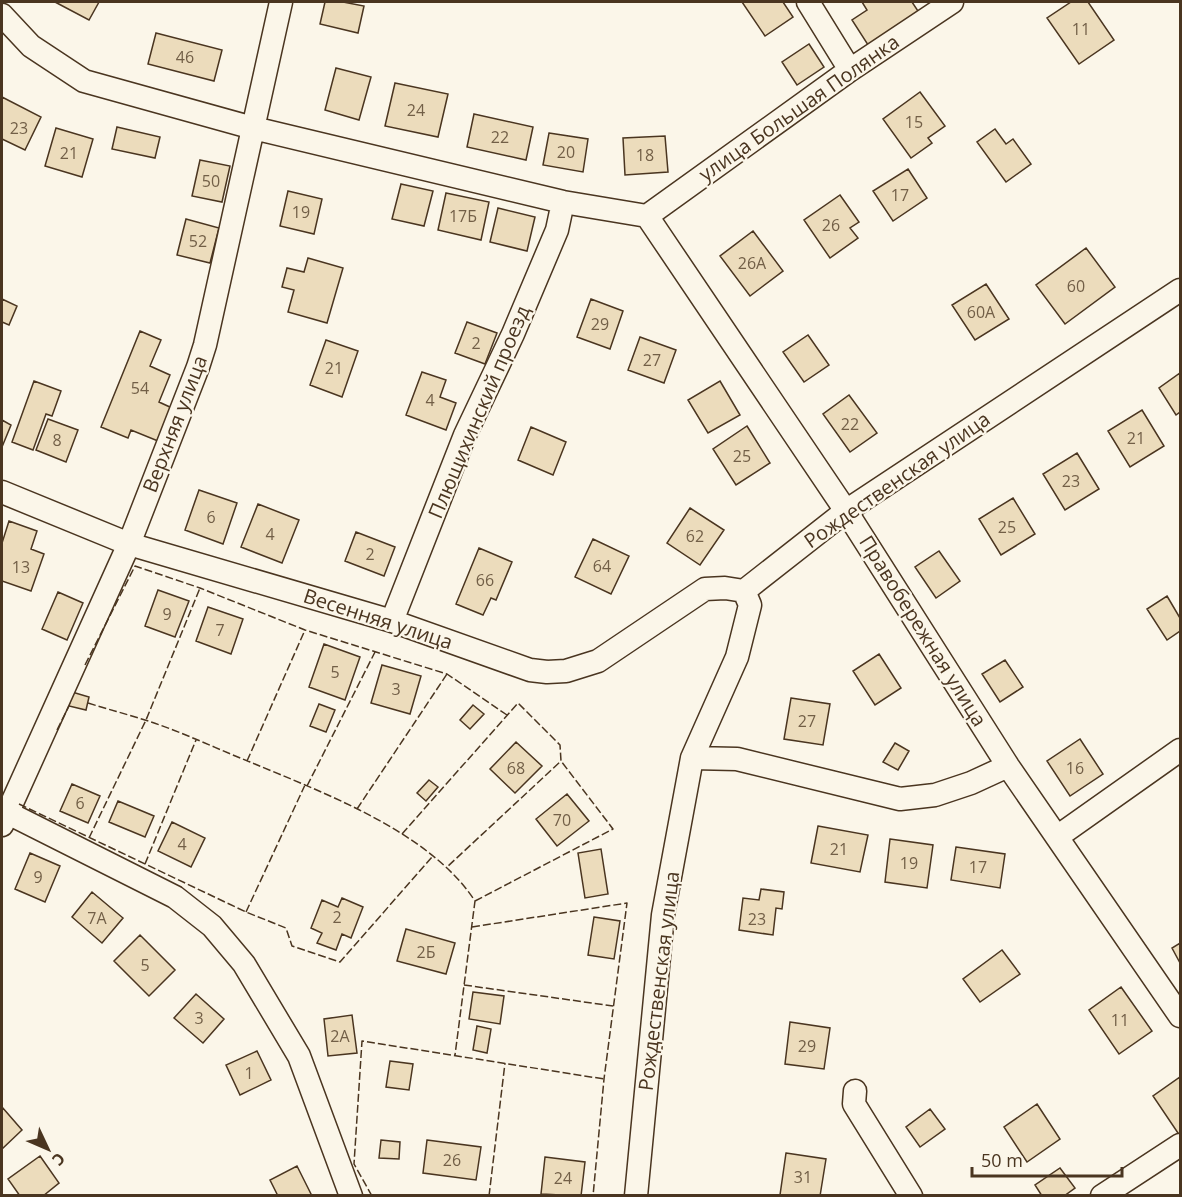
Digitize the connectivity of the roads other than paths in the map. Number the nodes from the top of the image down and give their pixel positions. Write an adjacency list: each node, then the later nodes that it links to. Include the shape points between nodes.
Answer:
1 (281, 2): 6 (street, Верхняя улица)
2 (808, 2): 5 (street)
3 (952, 2): 5 (street, улица Большая Полянка)
4 (2, 15): 6 (street, via 31,46 84,81)
5 (850, 70): 8 (street, улица Большая Полянка)
6 (253, 128): 7 (street); 12 (street, Верхняя улица, via 205,345)
7 (563, 202): 8 (street); 14 (street, Плющихинский проезд, via 557,230 465,435)
8 (647, 216): 11 (street, Правобережная улица)
9 (1180, 290): 11 (street, Рождественская улица)
10 (2, 492): 12 (street, Весенняя улица)
11 (846, 511): 13 (street, Рождественская улица); 17 (street, Правобережная улица)
12 (129, 544): 14 (street, Весенняя улица); 18 (street, Верхняя улица)
13 (744, 591): 14 (street, Весенняя улица, via 705,590 598,661 566,671 530,670); 16 (street, Рождественская улица, via 750,605 737,657)
14 (392, 621)
15 (1180, 750): 19 (street)
16 (692, 758): 17 (street, via 737,759 900,799 935,795); 24 (street, Рождественская улица, via 663,915)
17 (1008, 766): 19 (street, Правобережная улица)
18 (4, 816): 23 (street, via 175,897 219,933 244,964 299,1056)
19 (1057, 837): 20 (street, Правобережная улица)
20 (1180, 1016)
21 (855, 1091): 25 (street, via 854,1104)
22 (1180, 1145): 26 (street)
23 (351, 1196)
24 (636, 1196)
25 (911, 1196)
26 (1101, 1196)

